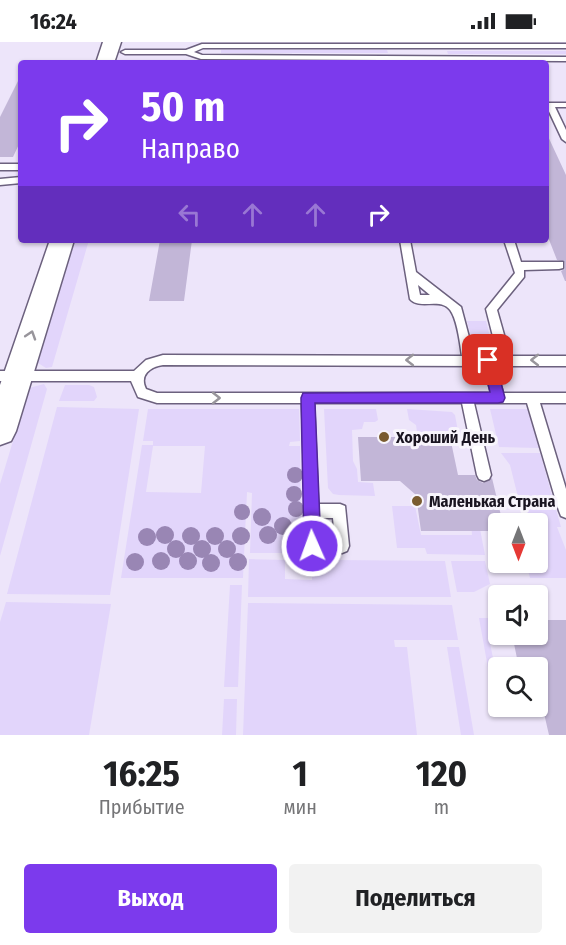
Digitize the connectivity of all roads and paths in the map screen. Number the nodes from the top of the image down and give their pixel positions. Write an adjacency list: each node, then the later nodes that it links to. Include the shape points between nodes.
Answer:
1 (364, 44): 2 (lane); 5 (lane, via 202,46)
2 (410, 44): 3 (lane); 6 (lane)
3 (564, 45)
4 (122, 50): 5 (lane); 8 (street)
5 (187, 52): 9 (lane, via 201,57)
6 (414, 58): 9 (lane); 10 (lane)
7 (566, 59): 11 (lane)
8 (109, 60)
9 (402, 60)
10 (421, 60)
11 (495, 60)
12 (549, 105): 13 (lane)
13 (566, 105)
14 (549, 107): 15 (lane)
15 (566, 138)
16 (0, 167): 17 (lane)
17 (18, 167)
18 (18, 180): 19 (lane)
19 (0, 182)
20 (43, 243): 32 (street)
21 (61, 243): 32 (street, one-way to 21)
22 (406, 243): 26 (lane)
23 (510, 243): 24 (lane)
24 (518, 266): 25 (lane); 30 (lane, via 520,274 490,309)
25 (559, 266)
26 (411, 274): 27 (lane); 27 (lane, via 415,299)
27 (442, 299): 28 (lane, via 457,310)
28 (469, 360): 29 (lane); 33 (lane, one-way to 33, via 163,360 146,365)
29 (488, 360): 30 (lane); 36 (lane)
30 (505, 360): 31 (lane, one-way to 30)
31 (566, 361)
32 (6, 372): 33 (lane); 39 (street)
33 (137, 376): 34 (lane, one-way to 34, via 139,389 149,396)
34 (308, 398): 35 (lane); 41 (lane)
35 (467, 398): 36 (lane); 40 (lane)
36 (498, 398): 37 (lane)
37 (532, 398): 38 (lane); 42 (lane)
38 (566, 398)
39 (1, 422)
40 (484, 475)
41 (311, 511): 43 (lane); 43 (lane, via 340,511 342,546)
42 (566, 511)
43 (312, 546): 44 (lane)
44 (298, 556)

